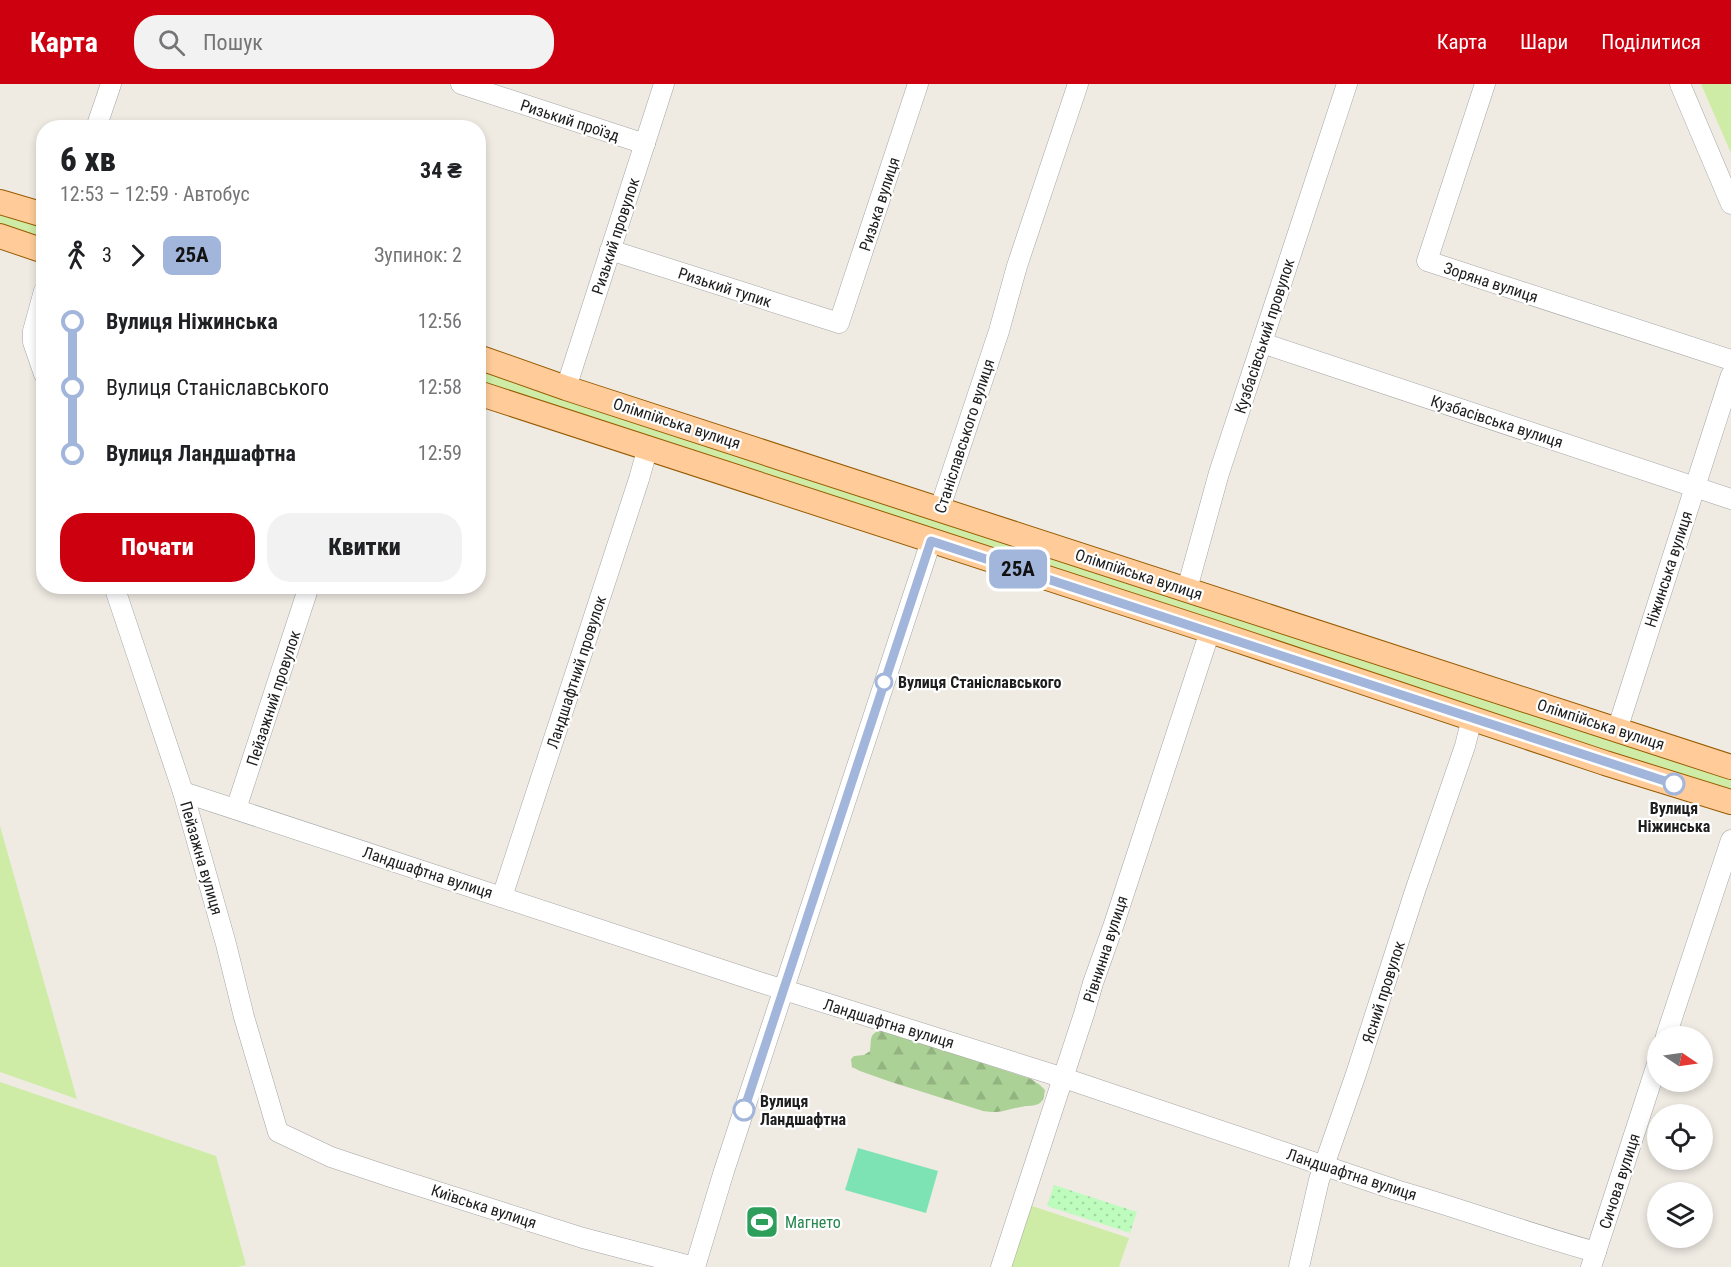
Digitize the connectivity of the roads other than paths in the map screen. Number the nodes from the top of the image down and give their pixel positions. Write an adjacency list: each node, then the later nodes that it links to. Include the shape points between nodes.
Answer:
1 (111, 84): 9 (street)
2 (461, 84): 10 (street, Ризький проїзд)
3 (664, 84): 10 (street, Ризький провулок)
4 (918, 84): 18 (street, Ризька вулиця)
5 (1078, 84): 29 (street, Станіславського вулиця)
6 (1347, 84): 19 (street, Кузбасівський провулок)
7 (1485, 84): 22 (street, Зоряна вулиця, via 1427,261)
8 (1680, 84): 12 (street)
9 (99, 120)
10 (645, 144): 16 (street, Ризький провулок)
11 (0, 202): 13 (main road)
12 (1731, 204)
13 (36, 213)
14 (0, 236): 15 (main road)
15 (36, 248)
16 (610, 250): 18 (street, Ризький тупик); 24 (street, Ризький провулок)
17 (36, 320): 20 (street)
18 (839, 323)
19 (1262, 343): 27 (street, Кузбасівська вулиця); 31 (street, Кузбасівський провулок)
20 (36, 351)
21 (486, 360): 24 (main road, Олімпійська вулиця)
22 (1731, 360)
23 (1731, 375): 27 (street, Ніжинська вулиця)
24 (566, 388): 29 (main road, Олімпійська вулиця)
25 (486, 396): 26 (main road, Олімпійська вулиця)
26 (648, 447): 30 (main road, Олімпійська вулиця); 43 (street, Ландшафтний провулок)
27 (1695, 487): 28 (street, Кузбасівська вулиця); 36 (street, Ніжинська вулиця)
28 (1731, 499)
29 (940, 508): 30 (main road, Станіславського вулиця); 31 (main road, Олімпійська вулиця)
30 (931, 541): 34 (main road, Олімпійська вулиця); 44 (street, Станіславського вулиця)
31 (1187, 589): 36 (main road, Олімпійська вулиця)
32 (117, 594): 39 (street, Пейзажна вулиця)
33 (306, 594): 41 (street, Пейзажний провулок)
34 (1210, 631): 35 (main road, Олімпійська вулиця); 46 (street, Рівнинна вулиця)
35 (1472, 718): 37 (main road, Олімпійська вулиця); 49 (street, Ясний провулок)
36 (1617, 730): 37 (main road, Ніжинська вулиця); 38 (main road, Олімпійська вулиця)
37 (1605, 763): 40 (main road, Олімпійська вулиця)
38 (1731, 767)
39 (183, 792): 41 (street, Ландшафтна вулиця); 48 (street, Пейзажна вулиця)
40 (1731, 802)
41 (236, 809): 43 (street, Ландшафтна вулиця)
42 (1731, 840): 45 (street)
43 (502, 897): 44 (street, Ландшафтна вулиця)
44 (783, 990): 46 (street, Ландшафтна вулиця); 51 (street, Станіславського вулиця)
45 (1669, 1026)
46 (1064, 1078): 49 (street, Ландшафтна вулиця); 52 (street, Рівнинна вулиця)
47 (1648, 1092): 50 (street, Сичова вулиця)
48 (278, 1132): 51 (street, Київська вулиця, via 332,1157 392,1177 583,1238)
49 (1325, 1164): 50 (street, Ландшафтна вулиця, via 1551,1240); 53 (street, Ясний провулок)
50 (1594, 1259)
51 (694, 1267)
52 (1001, 1267)
53 (1299, 1267)

